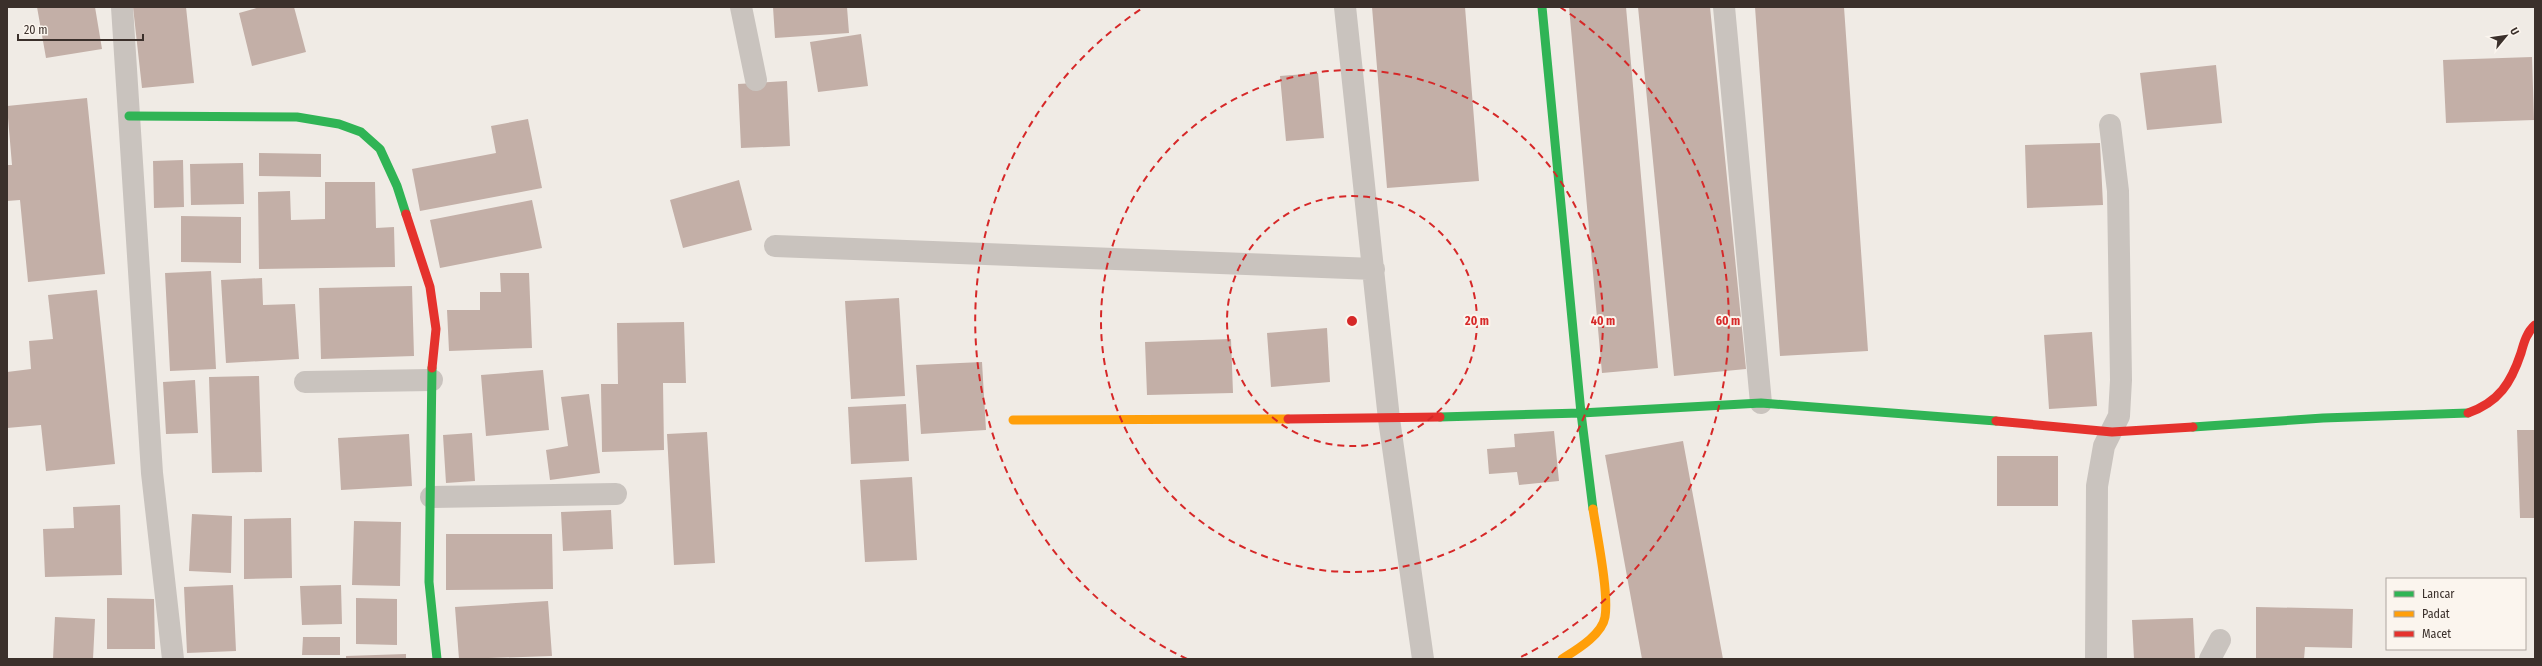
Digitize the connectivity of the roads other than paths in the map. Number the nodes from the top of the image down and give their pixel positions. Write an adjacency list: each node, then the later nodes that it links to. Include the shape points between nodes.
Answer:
1 (122, 7): 7 (street)
2 (741, 7): 6 (street)
3 (1345, 7): 10 (street)
4 (1542, 7): 15 (street)
5 (1724, 7): 14 (street)
6 (756, 80)
7 (128, 116): 12 (street, via 297,117 339,124 361,132 380,150 397,186 430,287 436,328); 22 (street, via 152,473)
8 (2110, 125): 18 (street, via 2118,191 2121,380 2119,416)
9 (775, 246): 10 (street)
10 (1374, 269): 16 (street)
11 (2535, 325): 18 (street, via 2527,333 2508,388 2482,409 2465,414 2331,417)
12 (432, 380): 13 (street); 20 (street)
13 (305, 382)
14 (1761, 403): 15 (street); 18 (street)
15 (1581, 413): 16 (street); 25 (street, via 1605,598 1605,618 1587,644)
16 (1389, 419): 17 (street); 24 (street)
17 (1013, 420)
18 (2112, 432): 26 (street, via 2104,446 2097,486)
19 (616, 494): 20 (street)
20 (431, 497): 23 (street, via 429,582)
21 (2220, 640): 27 (street)
22 (173, 659)
23 (438, 659)
24 (1423, 659)
25 (1562, 659)
26 (2096, 659)
27 (2210, 659)

